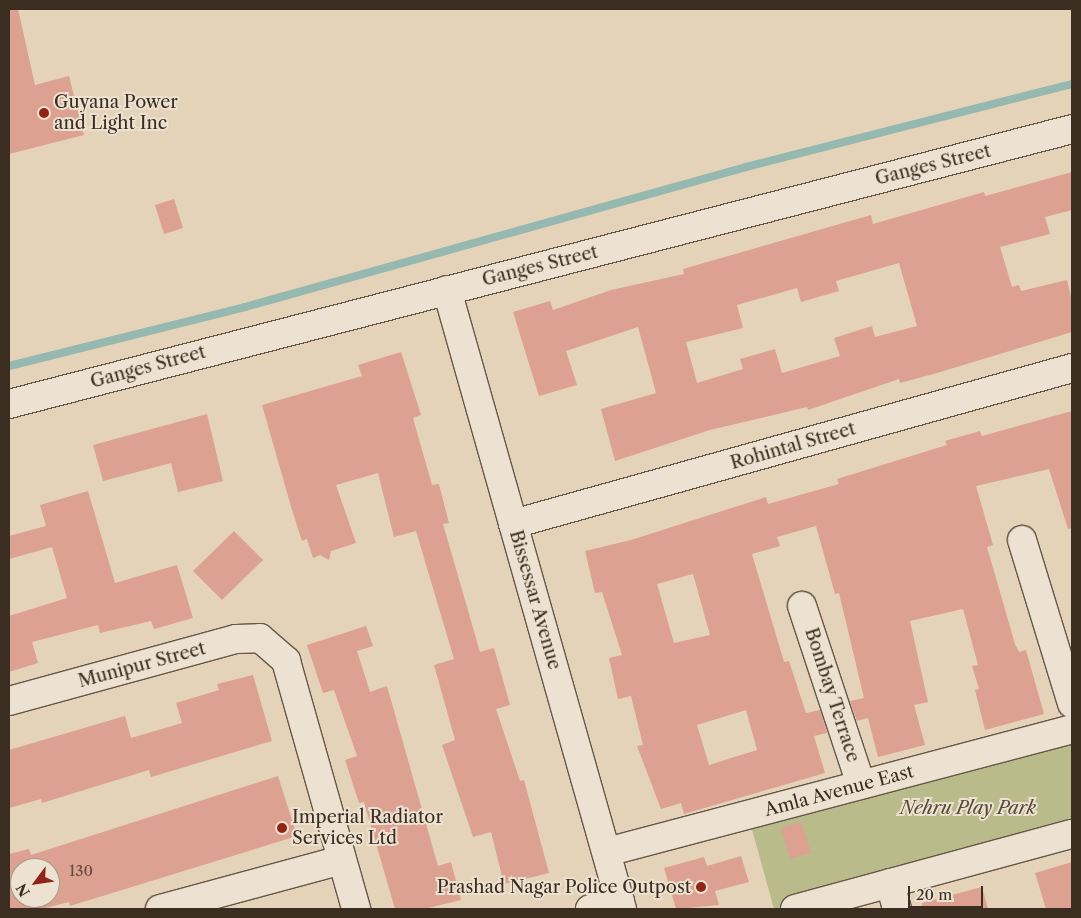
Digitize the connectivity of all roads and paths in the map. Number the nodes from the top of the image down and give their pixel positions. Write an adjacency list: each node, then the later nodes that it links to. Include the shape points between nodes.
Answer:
1 (1072, 129): 2 (street, Ganges Street)
2 (447, 290): 4 (street, Ganges Street); 5 (street, Bissessar Avenue)
3 (1072, 368): 5 (street, Rohintal Street)
4 (9, 404)
5 (513, 524): 13 (street, Bissessar Avenue)
6 (1022, 540): 9 (street)
7 (802, 606): 11 (street, Bombay Terrace)
8 (9, 702): 14 (street, Munipur Street, via 236,640 260,638 286,661)
9 (1072, 704)
10 (1072, 729): 11 (street, Amla Avenue East)
11 (861, 784): 13 (street, Amla Avenue East)
12 (1072, 834): 15 (street)
13 (607, 852): 16 (street, Bissessar Avenue)
14 (342, 860): 17 (street); 18 (street)
15 (890, 883): 20 (street); 21 (street)
16 (621, 905): 19 (street)
17 (160, 909)
18 (356, 909)
19 (590, 909)
20 (795, 909)
21 (897, 909)

